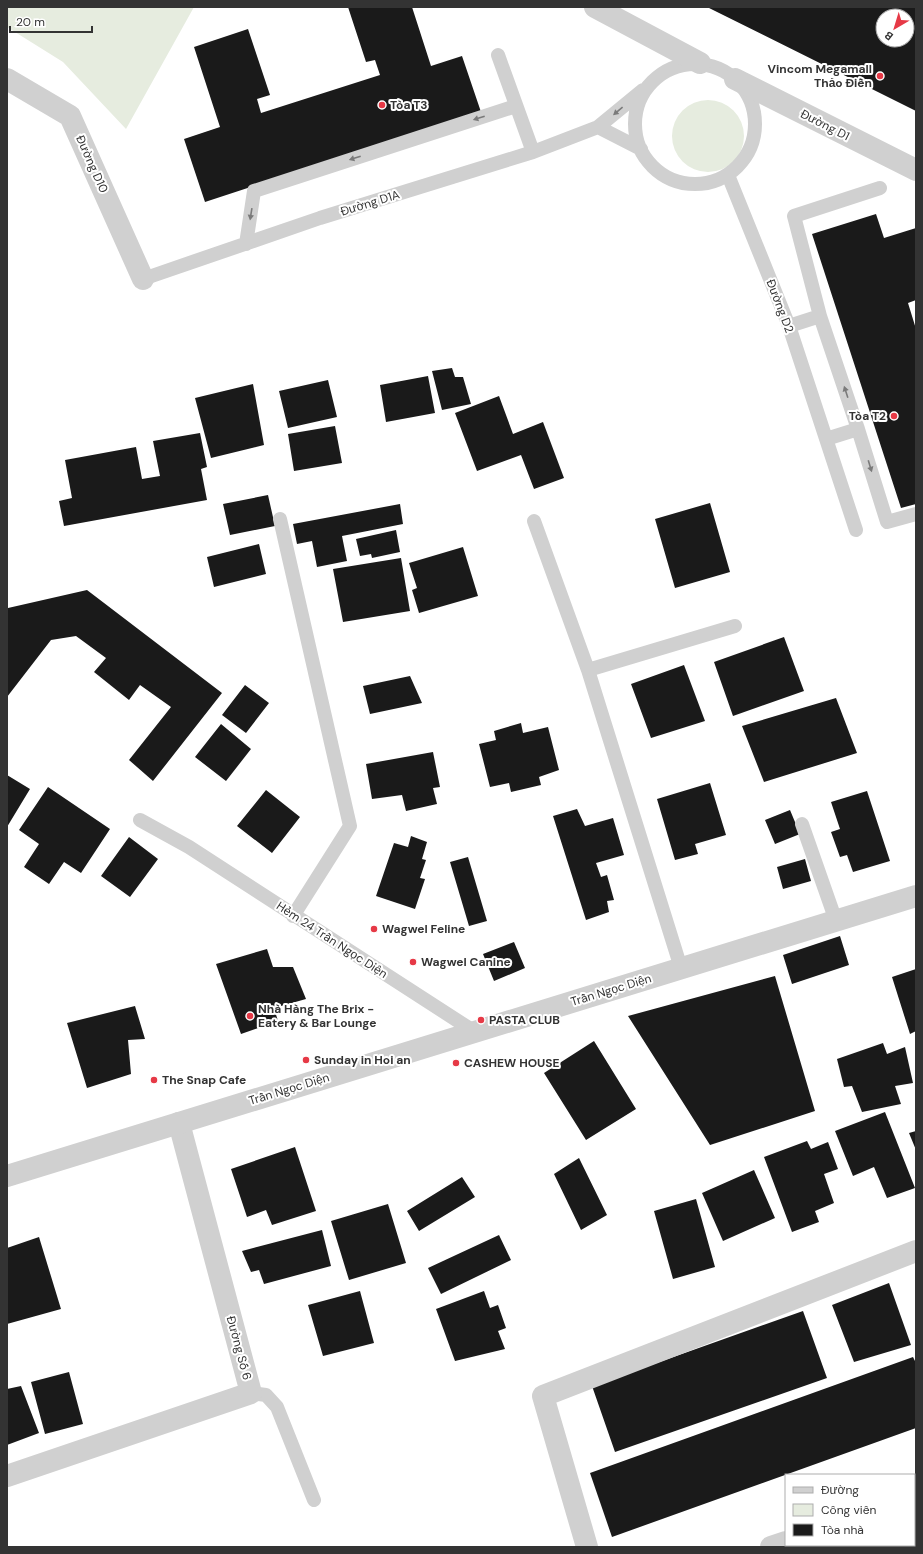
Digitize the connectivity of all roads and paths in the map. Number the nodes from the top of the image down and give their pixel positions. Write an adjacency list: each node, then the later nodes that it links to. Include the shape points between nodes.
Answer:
1 (595, 7): 3 (street)
2 (498, 55): 7 (lane)
3 (700, 63): 5 (lane, via 722,70); 6 (lane, via 680,65 662,73)
4 (7, 79): 15 (street, Đường D10, via 70,116)
5 (735, 79): 11 (street, Đường D1); 12 (lane, via 748,93 754,110 756,129 751,147 742,163)
6 (648, 86): 8 (lane, Đường D1A, one-way to 8); 9 (lane, via 639,100 635,116 636,133)
7 (516, 106): 10 (lane); 14 (lane, one-way to 14, via 254,192)
8 (598, 127): 9 (lane); 10 (lane, Đường D1A)
9 (641, 149): 12 (lane, via 650,163 663,174 678,181 695,184 712,182)
10 (533, 152): 14 (lane, Đường D1A, via 320,218)
11 (916, 170)
12 (728, 175): 17 (lane, Đường D2)
13 (880, 188): 16 (lane, via 794,216)
14 (246, 244): 15 (lane, Đường D1A)
15 (143, 279)
16 (820, 316): 17 (lane); 18 (lane, one-way to 16)
17 (789, 326): 19 (lane, Đường D2)
18 (858, 429): 19 (lane); 20 (lane, one-way to 20, via 887,522)
19 (826, 439): 23 (lane, Đường D2)
20 (916, 514)
21 (280, 519): 29 (lane, via 350,826)
22 (534, 521): 25 (lane)
23 (856, 530)
24 (735, 626): 25 (lane)
25 (588, 670): 31 (lane)
26 (140, 820): 29 (lane, Hẻm 24 Trần Ngọc Diện, via 189,847)
27 (802, 824): 30 (lane)
28 (916, 896): 30 (street, Trần Ngọc Diện)
29 (293, 916): 32 (lane, Hẻm 24 Trần Ngọc Diện)
30 (836, 921): 31 (street, Trần Ngọc Diện)
31 (681, 968): 32 (street, Trần Ngọc Diện)
32 (475, 1032): 33 (street, Trần Ngọc Diện)
33 (179, 1123): 34 (street, Trần Ngọc Diện); 36 (street, Đường Số 6)
34 (7, 1176)
35 (916, 1251): 40 (street, via 543,1396)
36 (251, 1393): 37 (street, Đường Số 6); 38 (lane, via 266,1395 277,1407)
37 (7, 1476)
38 (314, 1500)
39 (785, 1542): 41 (street)
40 (587, 1547)
41 (771, 1547)

